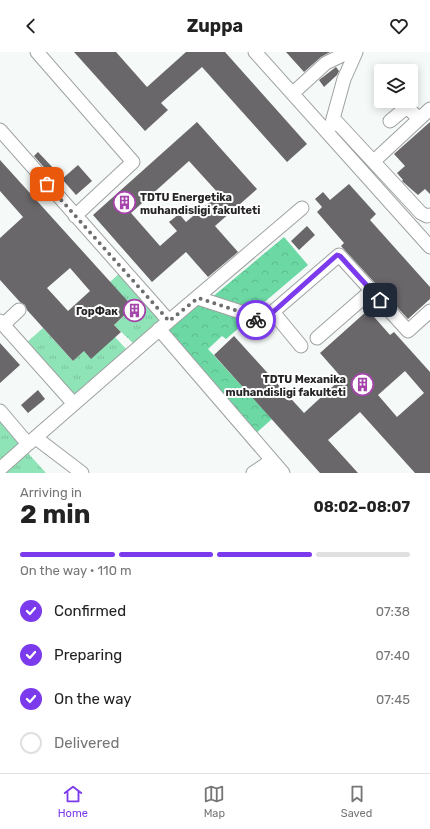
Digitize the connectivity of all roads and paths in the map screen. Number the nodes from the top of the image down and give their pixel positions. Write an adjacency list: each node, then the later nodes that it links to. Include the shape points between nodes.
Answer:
1 (37, 52): 15 (lane, via 133,162)
2 (256, 52): 5 (lane)
3 (349, 52): 5 (lane, via 326,63)
4 (356, 52): 7 (lane, via 344,79)
5 (293, 93): 11 (lane)
6 (430, 109): 8 (lane)
7 (333, 118): 11 (lane); 12 (lane)
8 (419, 119): 9 (lane, via 407,107); 12 (lane)
9 (390, 122)
10 (0, 130): 15 (lane)
11 (329, 134): 16 (lane)
12 (374, 161): 14 (lane, via 421,213)
13 (302, 208): 18 (lane)
14 (430, 215)
15 (75, 216): 23 (lane)
16 (430, 246)
17 (371, 290): 20 (lane, via 337,255); 21 (lane, via 408,331); 24 (lane)
18 (198, 298): 20 (lane, via 250,315 259,322); 23 (lane)
19 (19, 310): 22 (lane)
20 (273, 312): 25 (lane)
21 (428, 318)
22 (2, 323): 26 (lane)
23 (164, 325): 26 (lane); 33 (lane)
24 (317, 338)
25 (301, 346)
26 (74, 404): 28 (lane)
27 (0, 411): 28 (lane)
28 (32, 441): 29 (lane); 30 (lane)
29 (0, 470)
30 (82, 473)
31 (253, 473): 32 (lane, via 265,465)
32 (274, 473)
33 (283, 473)

